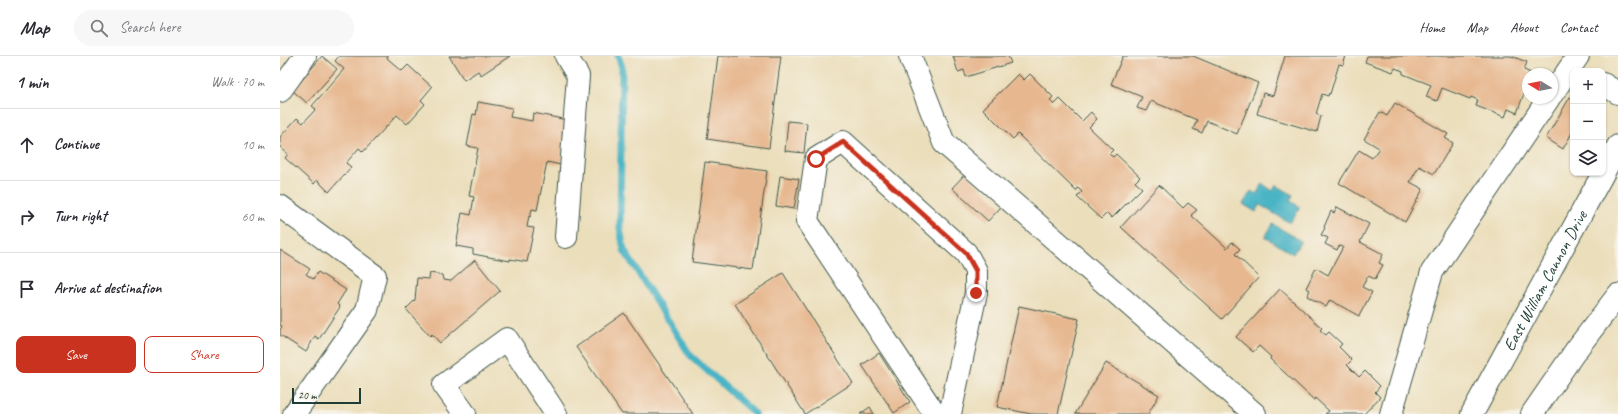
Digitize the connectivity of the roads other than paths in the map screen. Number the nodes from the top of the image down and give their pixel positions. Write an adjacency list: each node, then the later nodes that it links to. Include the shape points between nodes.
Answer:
1 (305, 56): 7 (main road)
2 (566, 56): 12 (main road, via 578,76)
3 (910, 56): 19 (main road, via 944,143)
4 (1577, 64): 6 (main road)
5 (1606, 86): 8 (main road)
6 (1558, 87)
7 (280, 91)
8 (1618, 93)
9 (1546, 104): 20 (main road, via 1432,272)
10 (1618, 146): 21 (main road, East William Cannon Drive)
11 (280, 206): 14 (main road, via 375,276 367,310)
12 (566, 236)
13 (1618, 295): 22 (main road)
14 (294, 414)
15 (465, 414): 16 (main road, via 444,385 507,339)
16 (556, 414)
17 (935, 414): 18 (main road, via 807,221 816,159 843,142 966,253 976,271 976,293)
18 (950, 414)
19 (1255, 414)
20 (1391, 414)
21 (1472, 414)
22 (1532, 414)

